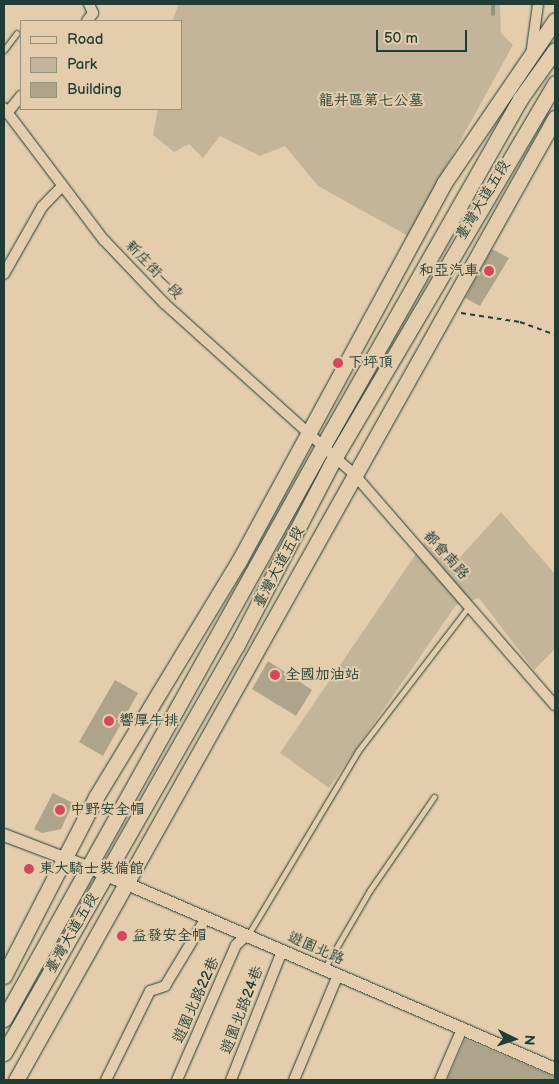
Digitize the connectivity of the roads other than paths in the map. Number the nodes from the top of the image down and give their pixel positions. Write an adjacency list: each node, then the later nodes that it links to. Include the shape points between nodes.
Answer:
1 (89, 4): 3 (street, via 93,13)
2 (538, 4): 6 (street)
3 (88, 20)
4 (555, 20): 6 (main road)
5 (18, 33): 7 (lane)
6 (532, 48): 11 (street); 16 (main road, via 444,184)
7 (4, 50)
8 (555, 50): 11 (main road, 臺灣大道五段)
9 (555, 82): 18 (main road, 臺灣大道五段, via 481,202)
10 (20, 97): 12 (street)
11 (520, 99): 17 (main road, 臺灣大道五段)
12 (6, 110): 14 (street, 新庄街一段)
13 (555, 118): 19 (main road, 臺灣大道五段)
14 (62, 186): 15 (street, via 42,207); 16 (street, 新庄街一段, via 104,240 165,304)
15 (4, 274)
16 (307, 432): 17 (street, 都會南路); 24 (main road, via 239,561 96,797)
17 (322, 446): 18 (street, 都會南路); 25 (main road, 臺灣大道五段)
18 (335, 458): 19 (street, 都會南路); 26 (main road, 臺灣大道五段, via 285,557)
19 (353, 474): 20 (street, 都會南路); 27 (main road, 臺灣大道五段)
20 (470, 604): 21 (street, 都會南路); 29 (lane, via 358,751)
21 (555, 705)
22 (434, 797): 31 (lane, via 370,890)
23 (4, 835): 24 (street, 遊園北路)
24 (63, 861): 25 (street, 遊園北路); 33 (main road)
25 (88, 867): 26 (street, 遊園北路); 34 (main road, 臺灣大道五段)
26 (106, 875): 27 (street, 遊園北路); 36 (main road, 臺灣大道五段)
27 (127, 884): 28 (street, 遊園北路); 38 (main road, 臺灣大道五段)
28 (206, 918): 29 (street, 遊園北路); 39 (street, via 165,986 150,991)
29 (247, 935): 30 (street, 遊園北路); 40 (street, 遊園北路22巷, via 236,946)
30 (282, 951): 31 (street, 遊園北路); 41 (street, 遊園北路24巷)
31 (324, 969): 32 (street, 遊園北路)
32 (338, 975): 35 (street, 遊園北路); 42 (street)
33 (4, 976)
34 (4, 1019)
35 (462, 1029): 37 (street, 遊園北路); 43 (street)
36 (4, 1053)
37 (555, 1069)
38 (16, 1080)
39 (106, 1080)
40 (177, 1080)
41 (231, 1080)
42 (294, 1080)
43 (440, 1080)

